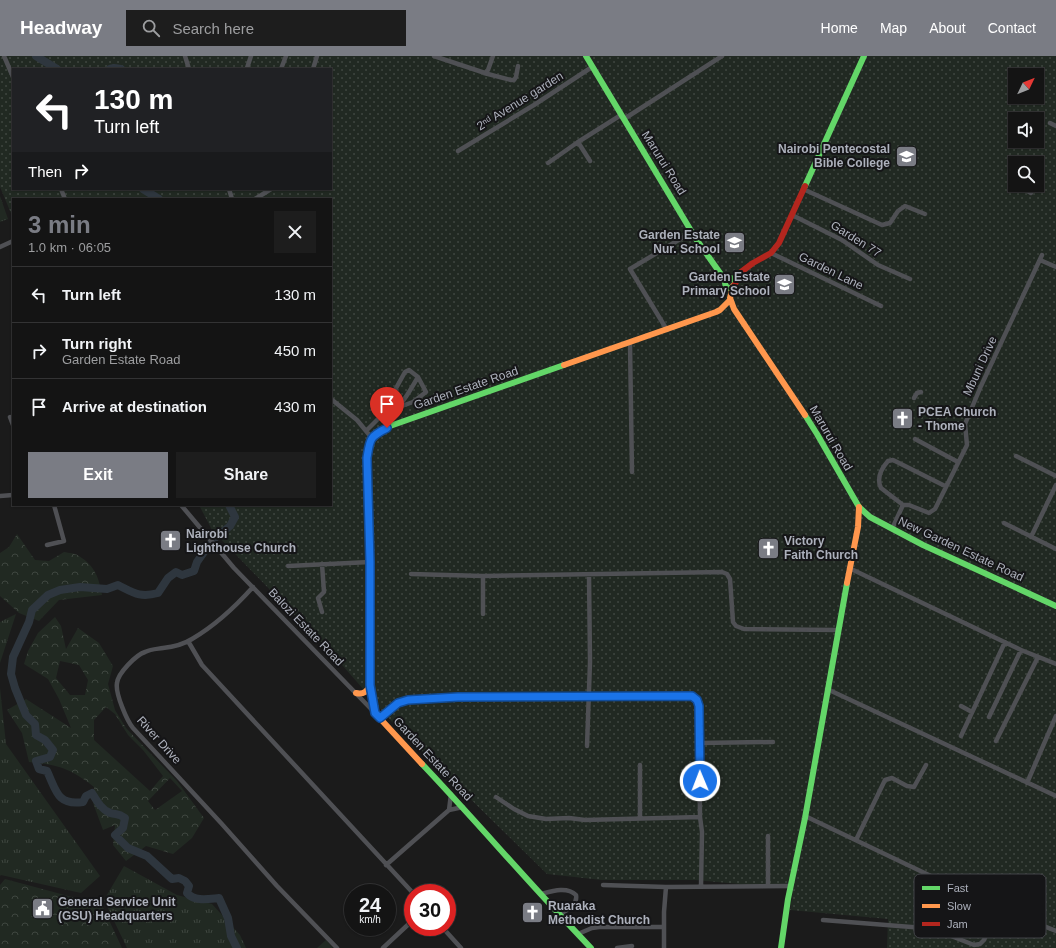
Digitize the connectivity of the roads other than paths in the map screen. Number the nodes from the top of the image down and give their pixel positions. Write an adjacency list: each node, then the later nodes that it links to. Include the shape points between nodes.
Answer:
1 (4, 56): 18 (street)
2 (185, 56): 13 (street)
3 (251, 56): 14 (street)
4 (286, 56): 15 (street)
5 (317, 56): 16 (street)
6 (434, 56): 17 (street)
7 (493, 56): 17 (street, via 488,70)
8 (586, 56): 12 (street, Marurui Road)
9 (722, 56): 19 (street)
10 (864, 56): 27 (street, Garden Estate Road)
11 (518, 66): 17 (street, via 514,80)
12 (592, 67): 19 (street, Marurui Road); 23 (street, 2ⁿᵈ Avenue garden)
13 (189, 68)
14 (247, 68)
15 (281, 68)
16 (313, 68)
17 (484, 73)
18 (12, 75)
19 (622, 117): 22 (street); 31 (street, Marurui Road)
20 (1050, 123): 21 (street)
21 (1056, 126)
22 (578, 142): 24 (street); 25 (street)
23 (458, 151)
24 (590, 161)
25 (548, 163)
26 (269, 190): 28 (street)
27 (804, 190): 29 (street, via 882,225 890,223 905,206); 30 (street, Garden Estate Road)
28 (257, 198)
29 (925, 214)
30 (792, 215): 34 (street, Garden Estate Road); 37 (street, Garden 77, via 835,236 878,265)
31 (692, 232): 38 (street, Marurui Road); 44 (street, via 630,269)
32 (12, 241): 33 (street)
33 (0, 247)
34 (771, 253): 36 (street, Garden Estate Road); 41 (street, Garden Lane)
35 (1056, 267): 58 (street, Mbuni Drive, via 1041,258 965,424 967,445)
36 (741, 272): 38 (street); 39 (street, Garden Estate Road)
37 (910, 279)
38 (726, 281): 39 (street, via 729,288); 40 (street, Marurui Road)
39 (734, 285): 40 (street, Garden Estate Road)
40 (730, 298): 42 (street, Marurui Road); 43 (street, Garden Estate Road)
41 (881, 306)
42 (734, 309): 43 (street); 68 (street, Marurui Road, via 817,434)
43 (720, 310): 44 (street, Garden Estate Road)
44 (667, 330): 45 (street, Garden Estate Road)
45 (630, 343): 55 (street, Garden Estate Road, via 397,424); 59 (street)
46 (418, 377): 50 (street); 50 (street, via 426,392 414,402); 51 (street, via 409,370 405,372)
47 (921, 392): 48 (street)
48 (914, 398)
49 (332, 400): 54 (street)
50 (398, 408): 51 (street)
51 (382, 416): 54 (street)
52 (10, 417): 53 (street)
53 (12, 422)
54 (367, 430): 55 (street)
55 (371, 437): 76 (street, via 367,458)
56 (915, 439): 58 (street)
57 (1016, 456): 60 (street)
58 (958, 462): 62 (street, Mbuni Drive)
59 (632, 472)
60 (1056, 476)
61 (1056, 485): 73 (street)
62 (945, 486): 65 (street, Mbuni Drive, via 932,512); 65 (street, via 893,460 888,461 881,470 879,484)
63 (12, 495): 64 (street)
64 (0, 496)
65 (904, 505): 72 (street)
66 (54, 506): 74 (street, via 64,541)
67 (182, 506): 83 (street, Balozi Estate Road)
68 (859, 507): 69 (street, New Garden Estate Road); 71 (street)
69 (870, 517): 71 (street); 72 (street, New Garden Estate Road)
70 (1004, 523): 73 (street)
71 (858, 527): 79 (street)
72 (892, 529): 84 (street, New Garden Estate Road)
73 (1031, 537): 75 (street)
74 (47, 545)
75 (1056, 549)
76 (370, 562): 77 (street); 93 (street)
77 (322, 564): 78 (street); 85 (street, via 324,592 318,598)
78 (288, 566)
79 (849, 568): 87 (street); 89 (street)
80 (411, 574): 82 (street)
81 (589, 575): 82 (street); 87 (street, via 722,572 730,579 733,622 736,626 744,629); 96 (street)
82 (483, 576): 86 (street)
83 (253, 588): 88 (street, River Drive, via 223,618); 95 (street, Balozi Estate Road)
84 (1056, 606)
85 (322, 612)
86 (483, 614)
87 (838, 630): 94 (street)
88 (188, 641): 123 (street, via 207,670); 144 (street, River Drive, via 141,654 117,681 116,685 130,725)
89 (1005, 642): 90 (street); 98 (street)
90 (1021, 650): 91 (street); 101 (street)
91 (1038, 657): 92 (street); 106 (street)
92 (1056, 664)
93 (370, 685): 95 (street, via 362,695); 99 (street)
94 (827, 689): 112 (street); 119 (street)
95 (356, 694): 99 (street, Balozi Estate Road)
96 (589, 696): 102 (street, via 408,700 398,703); 108 (street, via 692,696 698,702); 109 (street)
97 (961, 706): 98 (street)
98 (972, 712): 105 (street)
99 (375, 713): 102 (street, Garden Estate Road)
100 (1056, 716): 103 (street)
101 (989, 717)
102 (380, 718): 113 (street, Garden Estate Road)
103 (1051, 729): 104 (street); 112 (street)
104 (1056, 731)
105 (961, 736)
106 (996, 741)
107 (773, 742): 108 (street)
108 (700, 743): 118 (street)
109 (587, 746)
110 (640, 765): 120 (street)
111 (926, 765): 122 (street, via 914,787 892,778 885,780)
112 (1027, 783): 114 (street)
113 (451, 794): 116 (street, Garden Estate Road); 117 (street)
114 (1056, 796)
115 (496, 797): 120 (street, via 514,810 534,818)
116 (463, 807): 117 (street); 131 (street, Garden Estate Road)
117 (449, 810): 123 (street)
118 (700, 816): 120 (street); 128 (street)
119 (805, 816): 122 (street); 129 (street)
120 (640, 818)
121 (768, 836): 127 (street)
122 (856, 840): 124 (street)
123 (386, 865): 125 (street)
124 (927, 874)
125 (404, 884)
126 (603, 885): 130 (street)
127 (768, 885): 128 (street); 129 (street)
128 (701, 886): 130 (street)
129 (790, 886): 150 (street)
130 (666, 887): 134 (street)
131 (541, 894): 132 (street, Garden Estate Road); 132 (street, via 558,890 576,895 577,901)
132 (559, 915): 139 (street, Garden Estate Road)
133 (823, 920): 137 (street)
134 (663, 927): 139 (street, via 599,927); 149 (street)
135 (1046, 927): 138 (street)
136 (404, 928): 145 (street)
137 (914, 928)
138 (1056, 931)
139 (578, 934): 147 (street, Garden Estate Road)
140 (450, 936): 146 (street)
141 (955, 938): 142 (street, via 970,944 982,943)
142 (985, 938)
143 (632, 946): 148 (street)
144 (337, 948)
145 (383, 948)
146 (461, 948)
147 (591, 948)
148 (617, 948)
149 (664, 948)
150 (781, 948)

